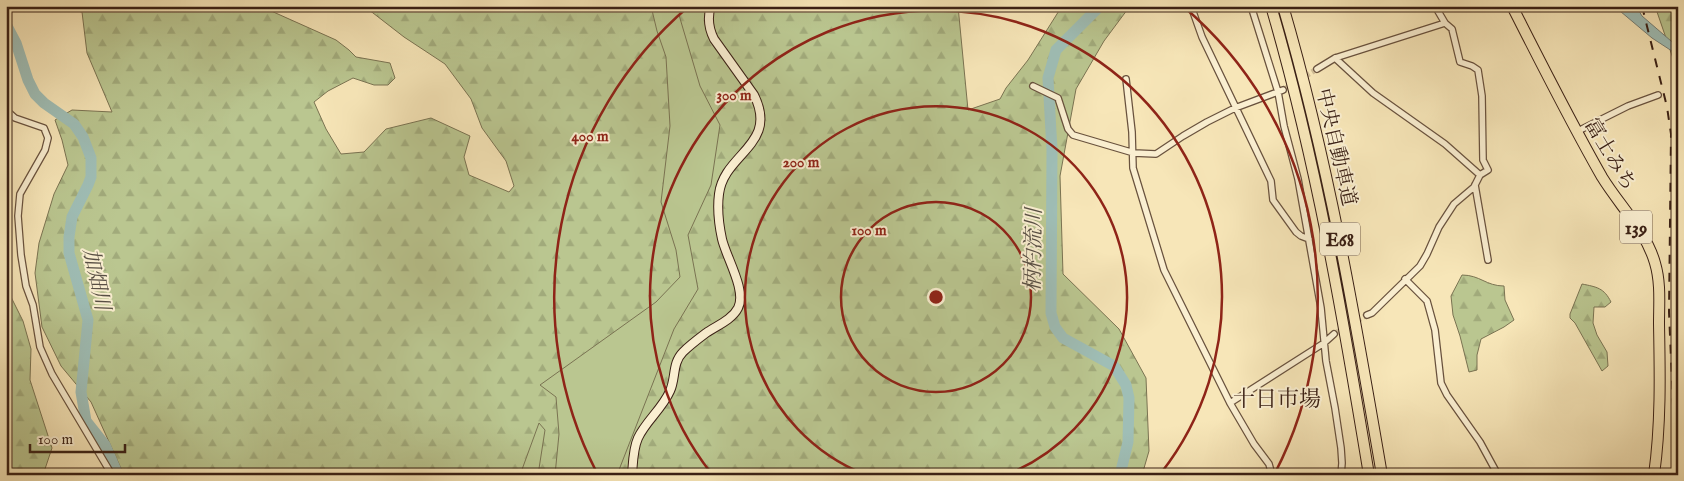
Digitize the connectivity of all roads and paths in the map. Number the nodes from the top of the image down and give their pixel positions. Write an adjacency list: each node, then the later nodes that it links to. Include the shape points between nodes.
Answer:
1 (711, 6): 29 (street, via 709,20 714,39 754,95 761,115 757,135 725,175 719,193 722,240 738,284 740,305 723,323 699,338 679,357 668,395 636,443)
2 (1191, 6): 15 (street)
3 (1252, 6): 13 (street)
4 (1271, 6): 32 (highway, 中央自動車道 / E68, via 1327,239)
5 (1283, 6): 33 (highway, 中央自動車道 / E68, via 1312,111 1338,230)
6 (1434, 6): 8 (street)
7 (1512, 6): 17 (highway, 富士みち / 139)
8 (1445, 23): 9 (street); 19 (street, via 1452,28 1460,62 1478,70 1482,96 1483,160 1488,170)
9 (1335, 58): 10 (street); 19 (street, via 1373,94 1445,144)
10 (1317, 69)
11 (1126, 79): 18 (street)
12 (1033, 86): 18 (street, via 1058,98 1073,135)
13 (1280, 91): 15 (street); 21 (street, via 1284,126)
14 (1658, 94): 17 (street)
15 (1236, 108): 18 (street, via 1156,154); 21 (street, via 1271,181 1273,200 1296,232)
16 (6, 110): 28 (street, via 14,118 44,128 48,138 43,157 20,194 18,216 26,286 33,305 40,347 52,374)
17 (1576, 132): 35 (highway, 富士みち / 139, via 1648,245 1658,272 1660,348)
18 (1134, 154): 27 (street, via 1133,168 1164,270)
19 (1480, 175): 20 (street)
20 (1475, 185): 22 (street); 23 (street, via 1454,204 1420,266)
21 (1309, 239): 26 (street)
22 (1488, 260)
23 (1405, 279): 24 (street); 34 (street, via 1427,301 1435,330 1441,383)
24 (1367, 316)
25 (1334, 334): 26 (street)
26 (1324, 342): 27 (street); 31 (street, via 1339,438)
27 (1230, 403): 30 (street, via 1269,464)
28 (112, 475)
29 (632, 475)
30 (1272, 475)
31 (1341, 475)
32 (1369, 475)
33 (1382, 475)
34 (1498, 475)
35 (1654, 475)

